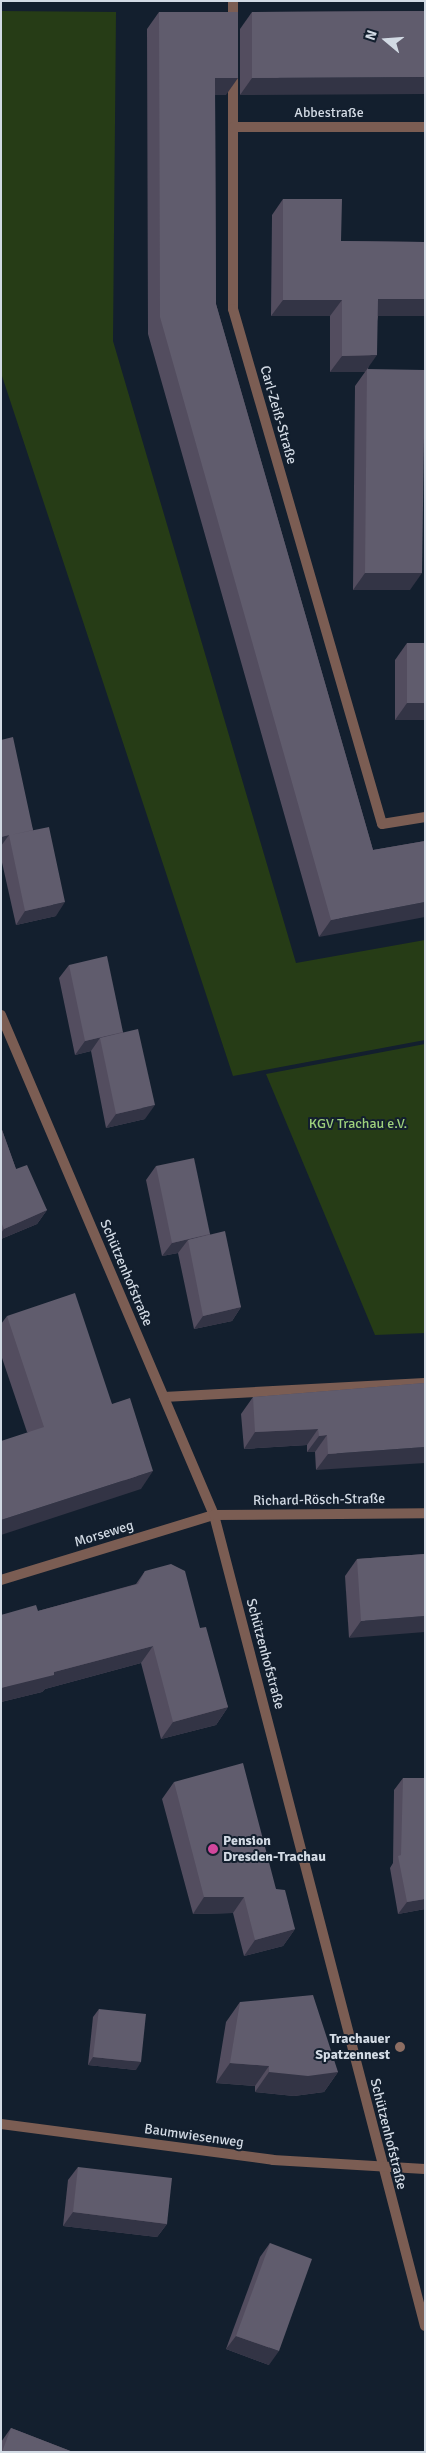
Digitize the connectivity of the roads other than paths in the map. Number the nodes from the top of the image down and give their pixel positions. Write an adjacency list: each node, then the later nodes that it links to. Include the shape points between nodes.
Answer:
1 (233, 1): 2 (street)
2 (233, 40)
3 (233, 59): 4 (street, Carl-Zeiß-Straße)
4 (233, 127): 5 (street, Abbestraße); 6 (street, Carl-Zeiß-Straße, via 233,309 382,824)
5 (425, 127)
6 (425, 818)
7 (1, 1016): 9 (street, Schützenhofstraße)
8 (425, 1383): 9 (street)
9 (164, 1397): 11 (street, Schützenhofstraße)
10 (425, 1513): 11 (street, Richard-Rösch-Straße)
11 (214, 1515): 12 (street, Morseweg); 14 (street, Schützenhofstraße)
12 (1, 1580)
13 (1, 2124): 14 (street, Baumwiesenweg, via 273,2160)
14 (383, 2169): 15 (street, Baumwiesenweg); 16 (street, Schützenhofstraße)
15 (425, 2169)
16 (425, 2326)

